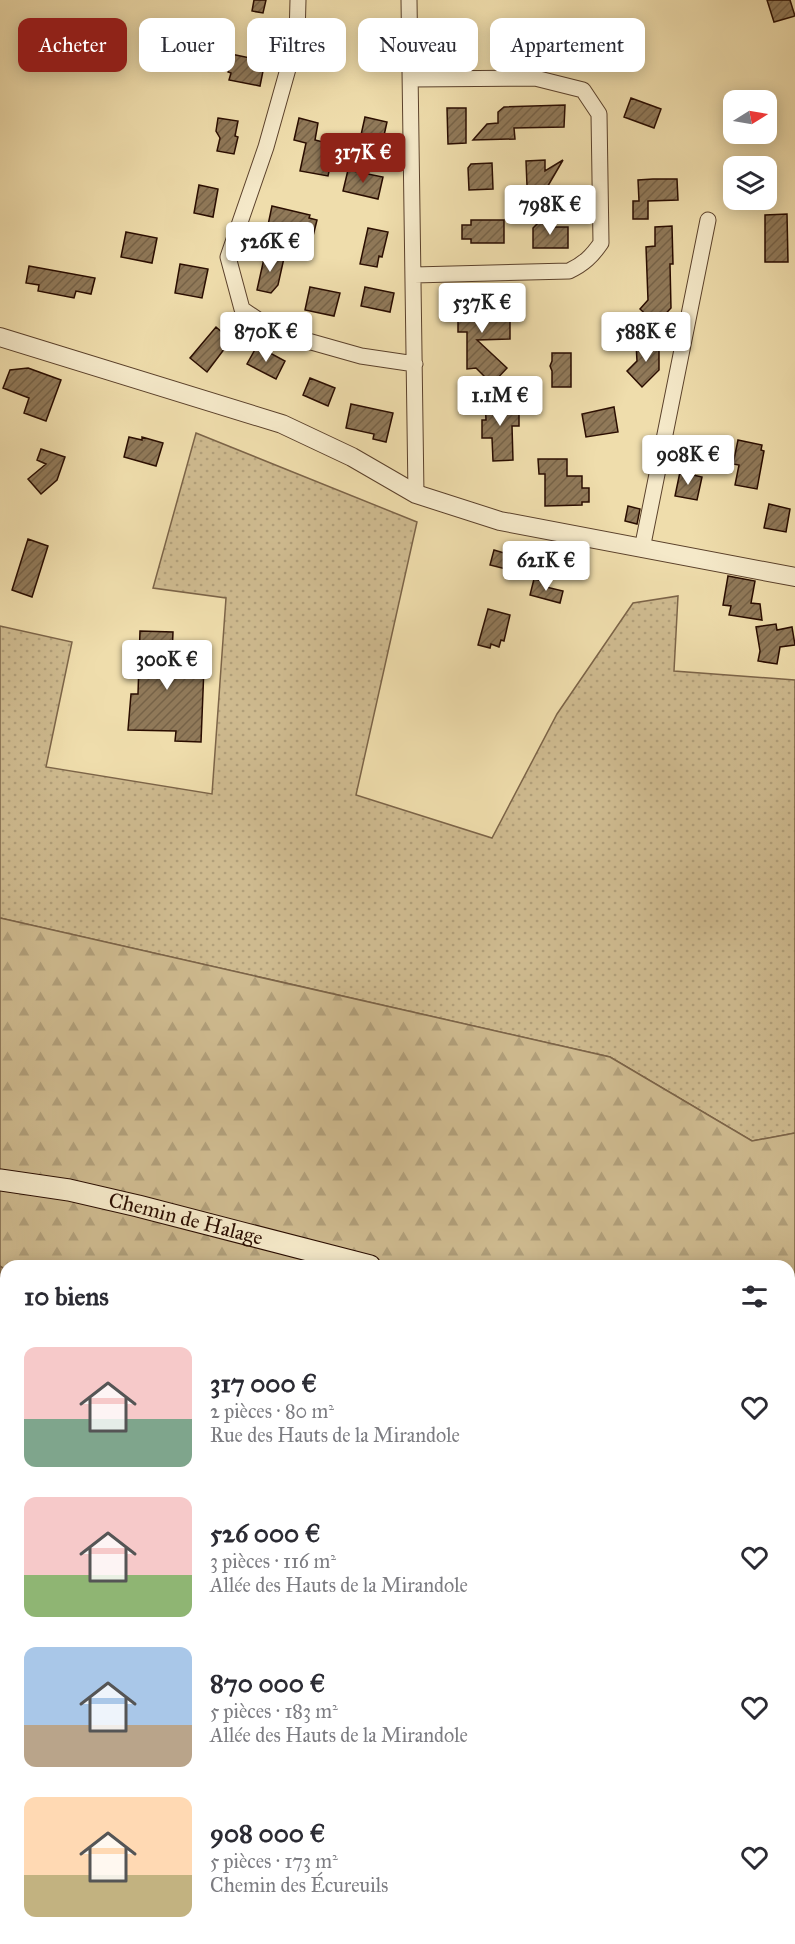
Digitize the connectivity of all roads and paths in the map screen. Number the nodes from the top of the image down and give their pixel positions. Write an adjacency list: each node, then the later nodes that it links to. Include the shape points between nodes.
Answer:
1 (298, 0): 7 (street, via 297,37 266,147 228,257 242,309 276,332 361,356)
2 (409, 0): 3 (street)
3 (411, 79): 5 (street); 5 (street, via 535,78 583,90 599,114 601,243 582,265 569,271)
4 (708, 220): 9 (street)
5 (414, 275): 7 (street)
6 (1, 340): 8 (street, via 282,424 352,457)
7 (415, 364): 8 (street)
8 (416, 494): 9 (street, via 500,521)
9 (642, 549): 10 (street)
10 (795, 577)
11 (0, 1180): 12 (main road, Chemin de Halage, via 138,1206)
12 (347, 1260)

